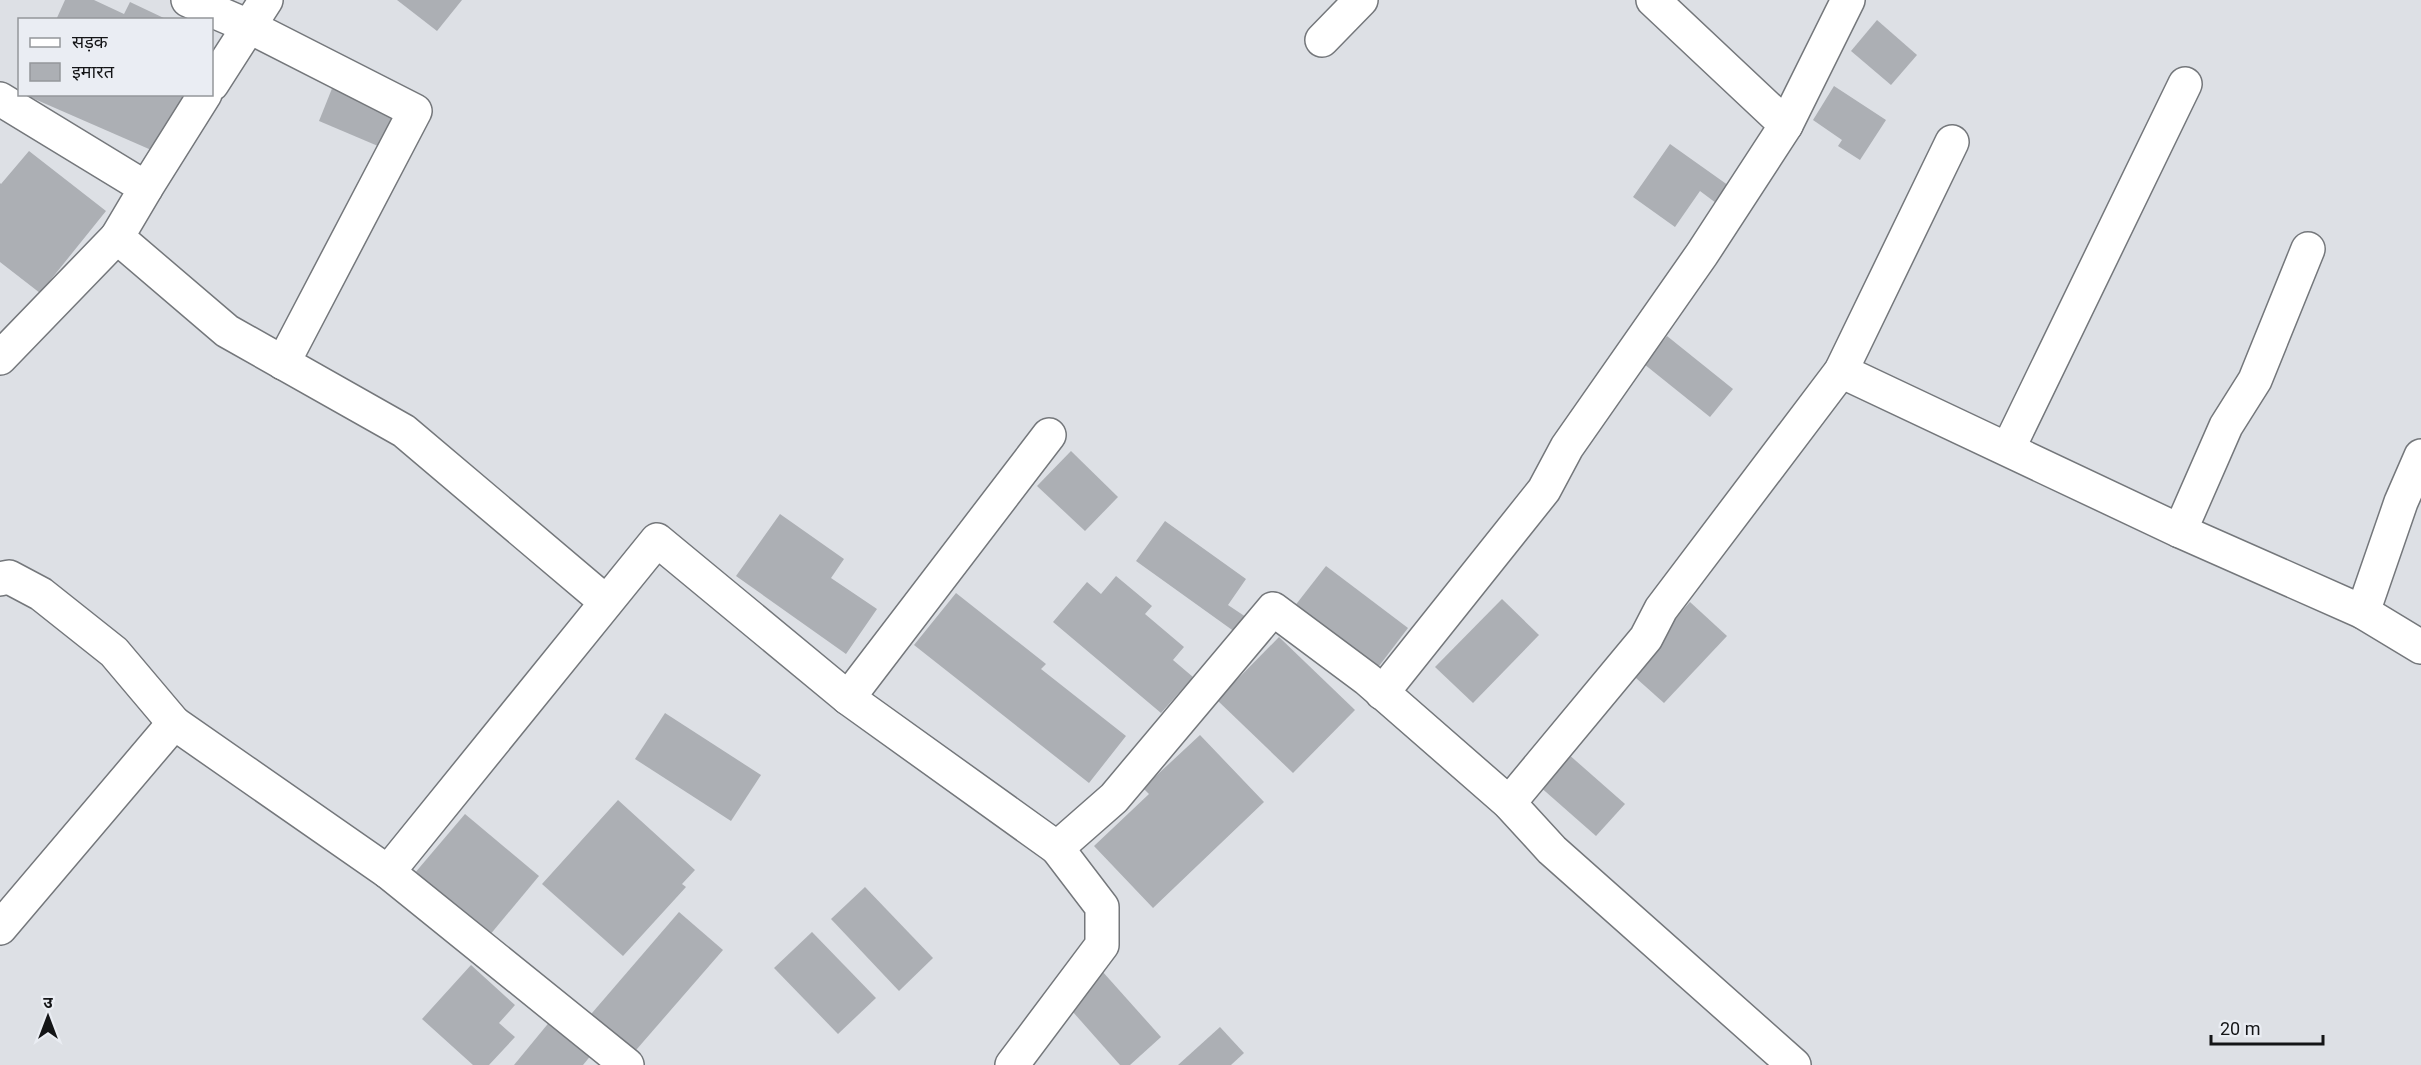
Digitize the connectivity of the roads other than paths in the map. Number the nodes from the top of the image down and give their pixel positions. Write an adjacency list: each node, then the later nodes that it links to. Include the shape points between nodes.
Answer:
1 (188, 0): 6 (street)
2 (266, 0): 6 (street)
3 (1361, 0): 7 (street)
4 (1653, 0): 12 (street)
5 (1848, 0): 12 (street)
6 (248, 26): 8 (street); 18 (street, via 415,111)
7 (1322, 40)
8 (213, 82)
9 (2185, 84): 21 (street)
10 (204, 96): 14 (street)
11 (0, 99): 14 (street)
12 (1786, 125): 28 (street, via 1702,254 1567,447 1544,490)
13 (1952, 142): 19 (street)
14 (146, 188): 15 (street)
15 (117, 237): 17 (street); 18 (street, via 227,331)
16 (2308, 249): 23 (street, via 2255,380 2226,426)
17 (0, 358)
18 (283, 363): 25 (street, via 404,431)
19 (1841, 371): 21 (street); 31 (street, via 1661,609 1646,638)
20 (1049, 435): 29 (street)
21 (2007, 449): 23 (street)
22 (2421, 456): 26 (street)
23 (2180, 531): 26 (street)
24 (0, 579): 30 (street, via 9,577 41,594 114,652)
25 (606, 603): 29 (street, via 657,540); 33 (street)
26 (2363, 612): 27 (street)
27 (2421, 647)
28 (1382, 693): 31 (street); 32 (street, via 1273,609 1114,798)
29 (848, 698): 32 (street)
30 (174, 723): 33 (street); 34 (street)
31 (1509, 803): 37 (street, via 1552,850)
32 (1057, 848): 36 (street, via 1102,907 1102,945)
33 (388, 872): 35 (street)
34 (0, 928)
35 (614, 1061)
36 (1011, 1065)
37 (1794, 1065)

